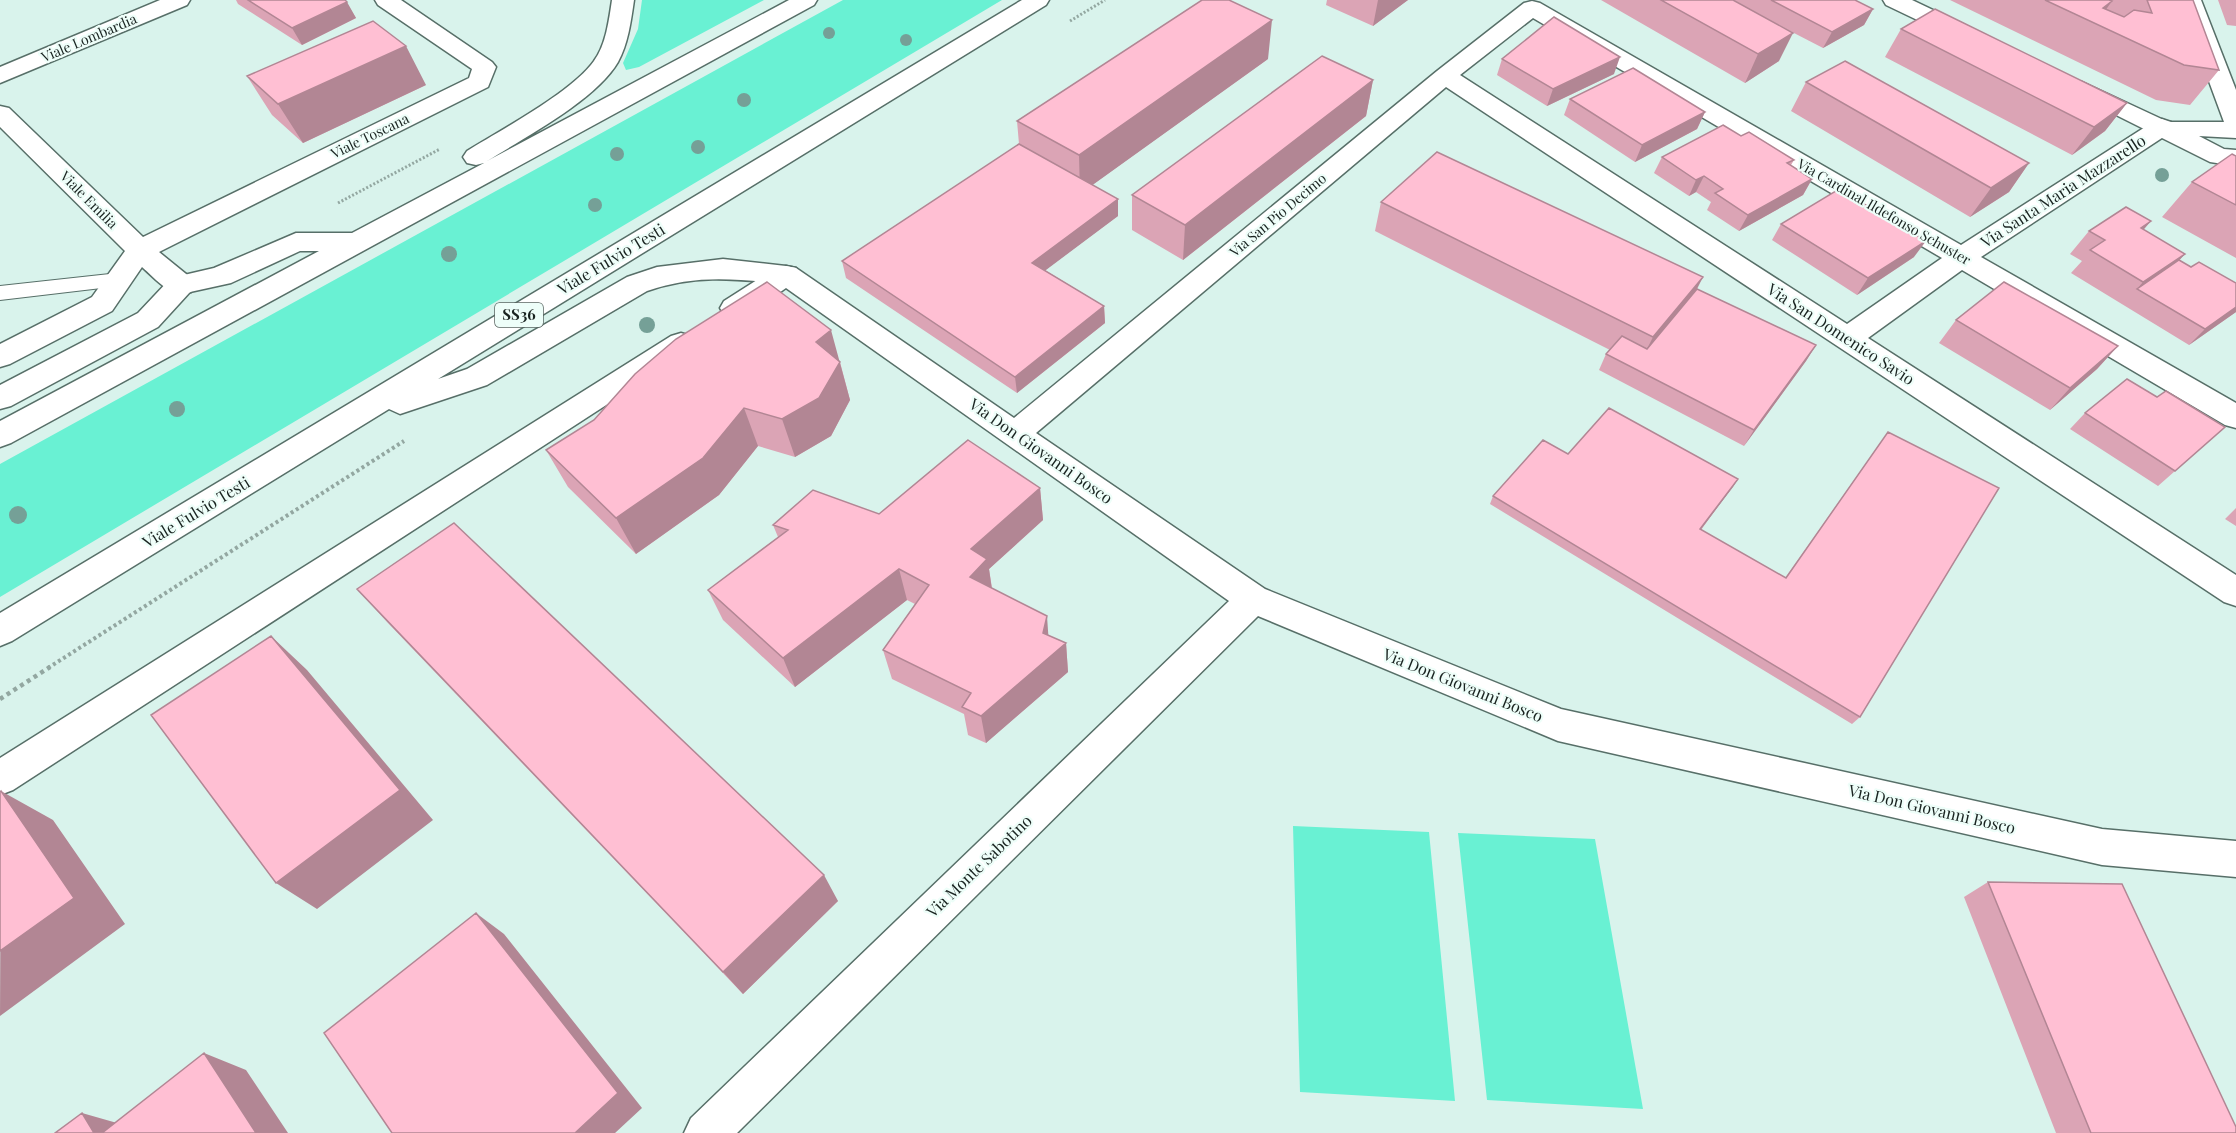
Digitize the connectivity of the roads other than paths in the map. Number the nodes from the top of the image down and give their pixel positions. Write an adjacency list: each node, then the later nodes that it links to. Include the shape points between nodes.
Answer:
1 (179, 0): 10 (main road, Viale Lombardia)
2 (386, 0): 19 (main road, Viale Toscana, via 484,67 480,82)
3 (623, 0): 18 (main road, via 618,29 605,63 580,88)
4 (806, 0): 18 (main road)
5 (1038, 0): 29 (main road, Viale Fulvio Testi / SS36)
6 (1894, 0): 9 (main road)
7 (2190, 0): 14 (main road)
8 (1537, 4): 11 (main road, Via San Pio Decimo); 20 (main road, Via Cardinal Ildefonso Schuster)
9 (1981, 41)
10 (0, 76)
11 (1445, 76): 25 (main road, Via San Domenico Savio); 30 (main road, Via San Pio Decimo)
12 (2064, 81): 15 (main road)
13 (0, 112): 19 (main road, Viale Emilia)
14 (2236, 122)
15 (2162, 127): 16 (main road); 17 (main road); 20 (main road, Via Santa Maria Mazzarello)
16 (2236, 130)
17 (2230, 160)
18 (359, 242): 23 (main road, via 296,242 221,276); 31 (main road)
19 (140, 250): 22 (main road); 23 (main road, Viale Emilia)
20 (1963, 257): 25 (main road, Via Santa Maria Mazzarello); 28 (main road, Via Cardinal Ildefonso Schuster)
21 (786, 275): 29 (main road, via 723,268 667,274 637,284 477,378); 30 (main road, Via Don Giovanni Bosco); 35 (main road)
22 (119, 280): 24 (lane); 26 (main road, via 102,304)
23 (181, 285): 27 (main road, via 148,320)
24 (0, 293)
25 (1847, 339): 32 (main road, Via San Domenico Savio)
26 (0, 357)
27 (0, 398)
28 (2236, 417)
29 (346, 420): 34 (main road, Viale Fulvio Testi / SS36)
30 (1016, 433): 33 (main road, Via Don Giovanni Bosco)
31 (0, 435)
32 (2236, 592)
33 (1253, 599): 36 (main road, Via Don Giovanni Bosco, via 1558,725 2102,848); 37 (main road, Via Monte Sabotino)
34 (0, 631)
35 (0, 778)
36 (2236, 859)
37 (706, 1133)

